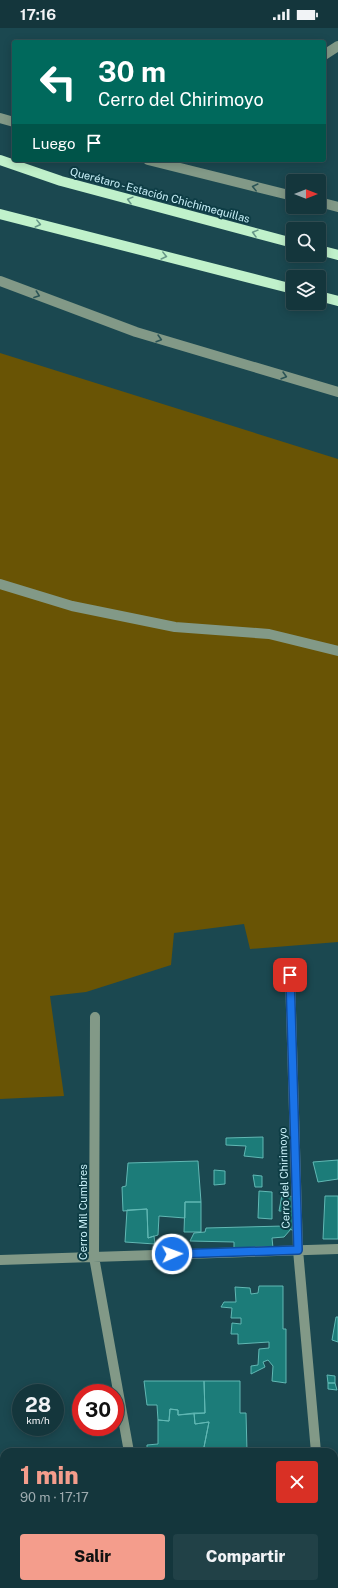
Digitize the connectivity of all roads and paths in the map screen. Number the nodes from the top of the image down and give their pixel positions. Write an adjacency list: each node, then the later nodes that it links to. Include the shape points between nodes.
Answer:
1 (338, 46): 2 (street)
2 (326, 54)
3 (0, 118): 4 (street)
4 (12, 121)
5 (0, 160): 11 (main road, Querétaro - Estación Chichimequillas, one-way to 5, via 61,181)
6 (156, 162): 7 (street, one-way to 6)
7 (286, 194)
8 (326, 204): 9 (street)
9 (338, 207)
10 (0, 214): 15 (main road, one-way to 15)
11 (286, 241)
12 (326, 252): 13 (main road)
13 (338, 255)
14 (0, 282): 18 (street, one-way to 18, via 136,332)
15 (286, 287)
16 (326, 298): 17 (main road)
17 (338, 301)
18 (338, 392)
19 (0, 584): 20 (street, via 72,606 175,628 269,634)
20 (338, 651)
21 (290, 975): 24 (street, Cerro del Chirimoyo)
22 (95, 1017): 25 (street, Cerro Mil Cumbres)
23 (338, 1249): 24 (street)
24 (298, 1250): 25 (street); 28 (street, Cerro del Chirimoyo)
25 (94, 1257): 26 (street); 27 (street, Cerro Mil Cumbres)
26 (0, 1260)
27 (128, 1448)
28 (316, 1448)

